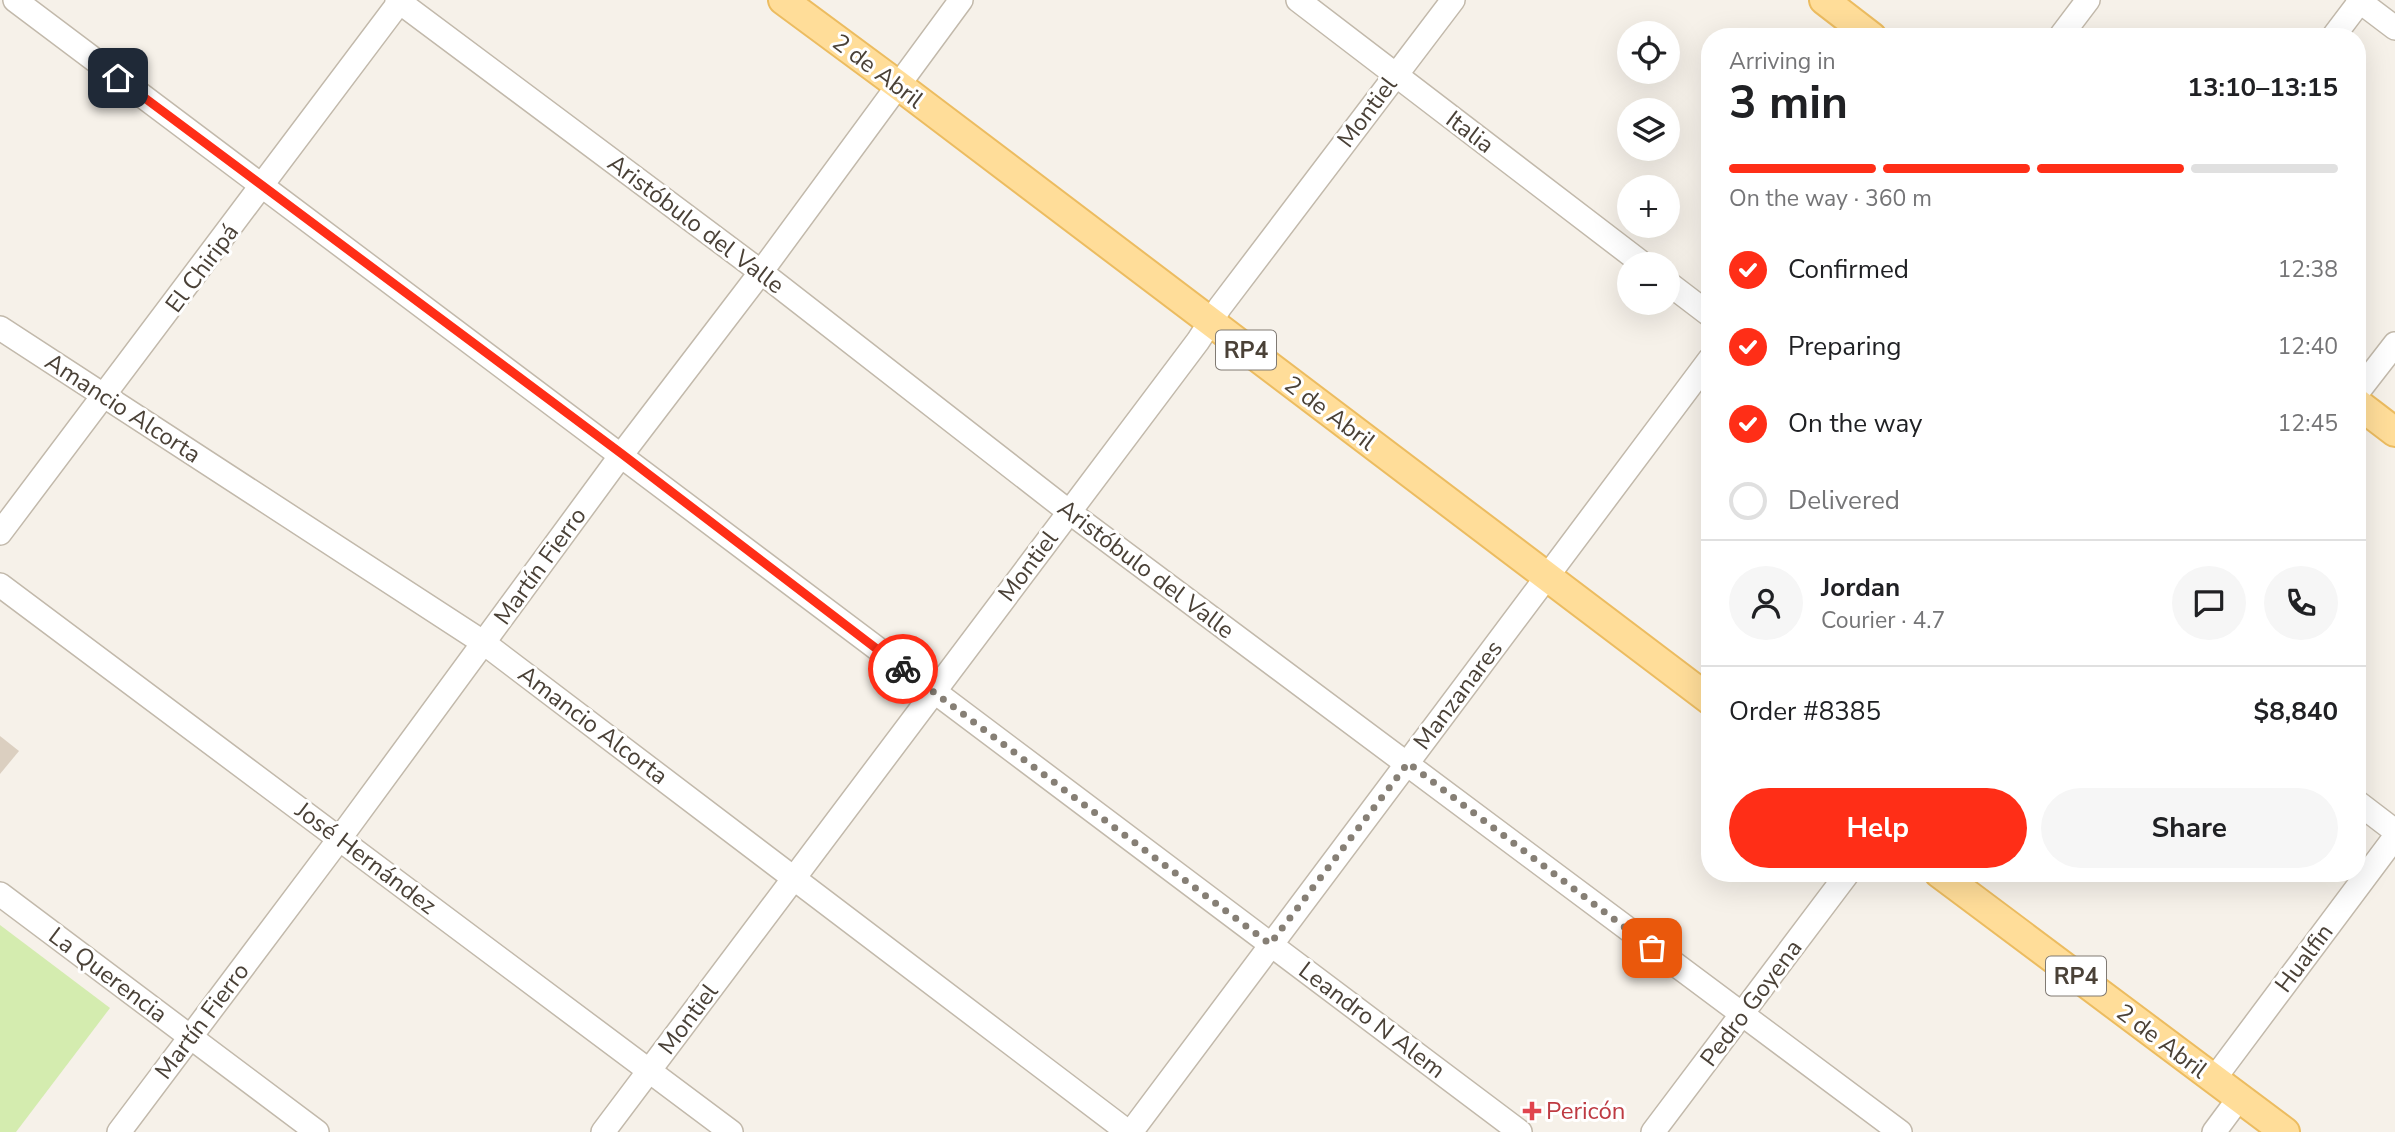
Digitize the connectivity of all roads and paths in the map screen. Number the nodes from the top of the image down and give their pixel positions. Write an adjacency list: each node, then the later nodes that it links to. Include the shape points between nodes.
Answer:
1 (15, 0): 16 (street, Leandro N Alem)
2 (783, 0): 15 (main road, 2 de Abril / RP4)
3 (961, 0): 15 (street, Martín Fierro)
4 (1298, 0): 14 (street, Italia)
5 (1453, 0): 14 (street, Montiel)
6 (1824, 0): 10 (main road)
7 (2088, 0): 11 (street)
8 (2360, 0): 12 (street); 13 (street)
9 (399, 1): 16 (street, El Chiripá); 18 (street, Aristóbulo del Valle)
10 (1860, 28)
11 (2067, 28)
12 (2340, 28)
13 (2395, 28)
14 (1395, 75): 17 (street, Italia); 21 (street, Montiel)
15 (898, 85): 18 (street, Martín Fierro); 21 (main road, 2 de Abril / RP4)
16 (263, 187): 26 (street, El Chiripá); 29 (street, Leandro N Alem)
17 (1627, 252)
18 (761, 272): 29 (street, Martín Fierro); 30 (street, Aristóbulo del Valle)
19 (1680, 292): 20 (street)
20 (1701, 308)
21 (1210, 323): 30 (street, Montiel); 32 (main road, 2 de Abril / RP4)
22 (0, 328): 26 (street, Amancio Alcorta)
23 (2395, 344): 25 (street)
24 (1701, 371): 32 (street, Manzanares)
25 (2366, 381)
26 (105, 396): 31 (street, El Chiripá); 34 (street, Amancio Alcorta)
27 (2366, 410): 28 (main road)
28 (2395, 432)
29 (622, 454): 34 (street, Martín Fierro); 35 (street, Leandro N Alem)
30 (1068, 511): 35 (street, Montiel); 37 (street, Aristóbulo del Valle)
31 (0, 533)
32 (1546, 577): 36 (main road, 2 de Abril / RP4); 37 (street, Manzanares)
33 (0, 585): 41 (street, José Hernández)
34 (484, 643): 41 (street, Martín Fierro); 43 (street, Amancio Alcorta)
35 (934, 692): 43 (street, Montiel); 48 (street, Leandro N Alem)
36 (1701, 693)
37 (1408, 763): 48 (street, Manzanares); 49 (street, Aristóbulo del Valle)
38 (2366, 809): 39 (street)
39 (2395, 831)
40 (2395, 836): 42 (street, Hualfin)
41 (340, 838): 50 (street, Martín Fierro); 51 (street, José Hernández)
42 (2366, 875)
43 (794, 877): 51 (street, Montiel); 58 (street, Amancio Alcorta)
44 (1841, 882): 49 (street, Pedro Goyena)
45 (1951, 882): 52 (main road, 2 de Abril / RP4)
46 (2361, 882): 52 (street, Hualfin)
47 (0, 894): 50 (street, La Querencia)
48 (1270, 944): 58 (street, Manzanares); 59 (street, Leandro N Alem)
49 (1741, 1015): 60 (street, Pedro Goyena); 61 (street, Aristóbulo del Valle)
50 (190, 1036): 54 (street, Martín Fierro); 55 (street, La Querencia)
51 (649, 1070): 56 (street, Montiel); 57 (street, José Hernández)
52 (2214, 1079): 53 (main road, 2 de Abril / RP4)
53 (2240, 1097): 62 (street); 63 (main road, 2 de Abril / RP4)
54 (119, 1132)
55 (317, 1132)
56 (603, 1132)
57 (731, 1132)
58 (1129, 1132)
59 (1520, 1132)
60 (1653, 1132)
61 (1900, 1132)
62 (2214, 1132)
63 (2285, 1132)

